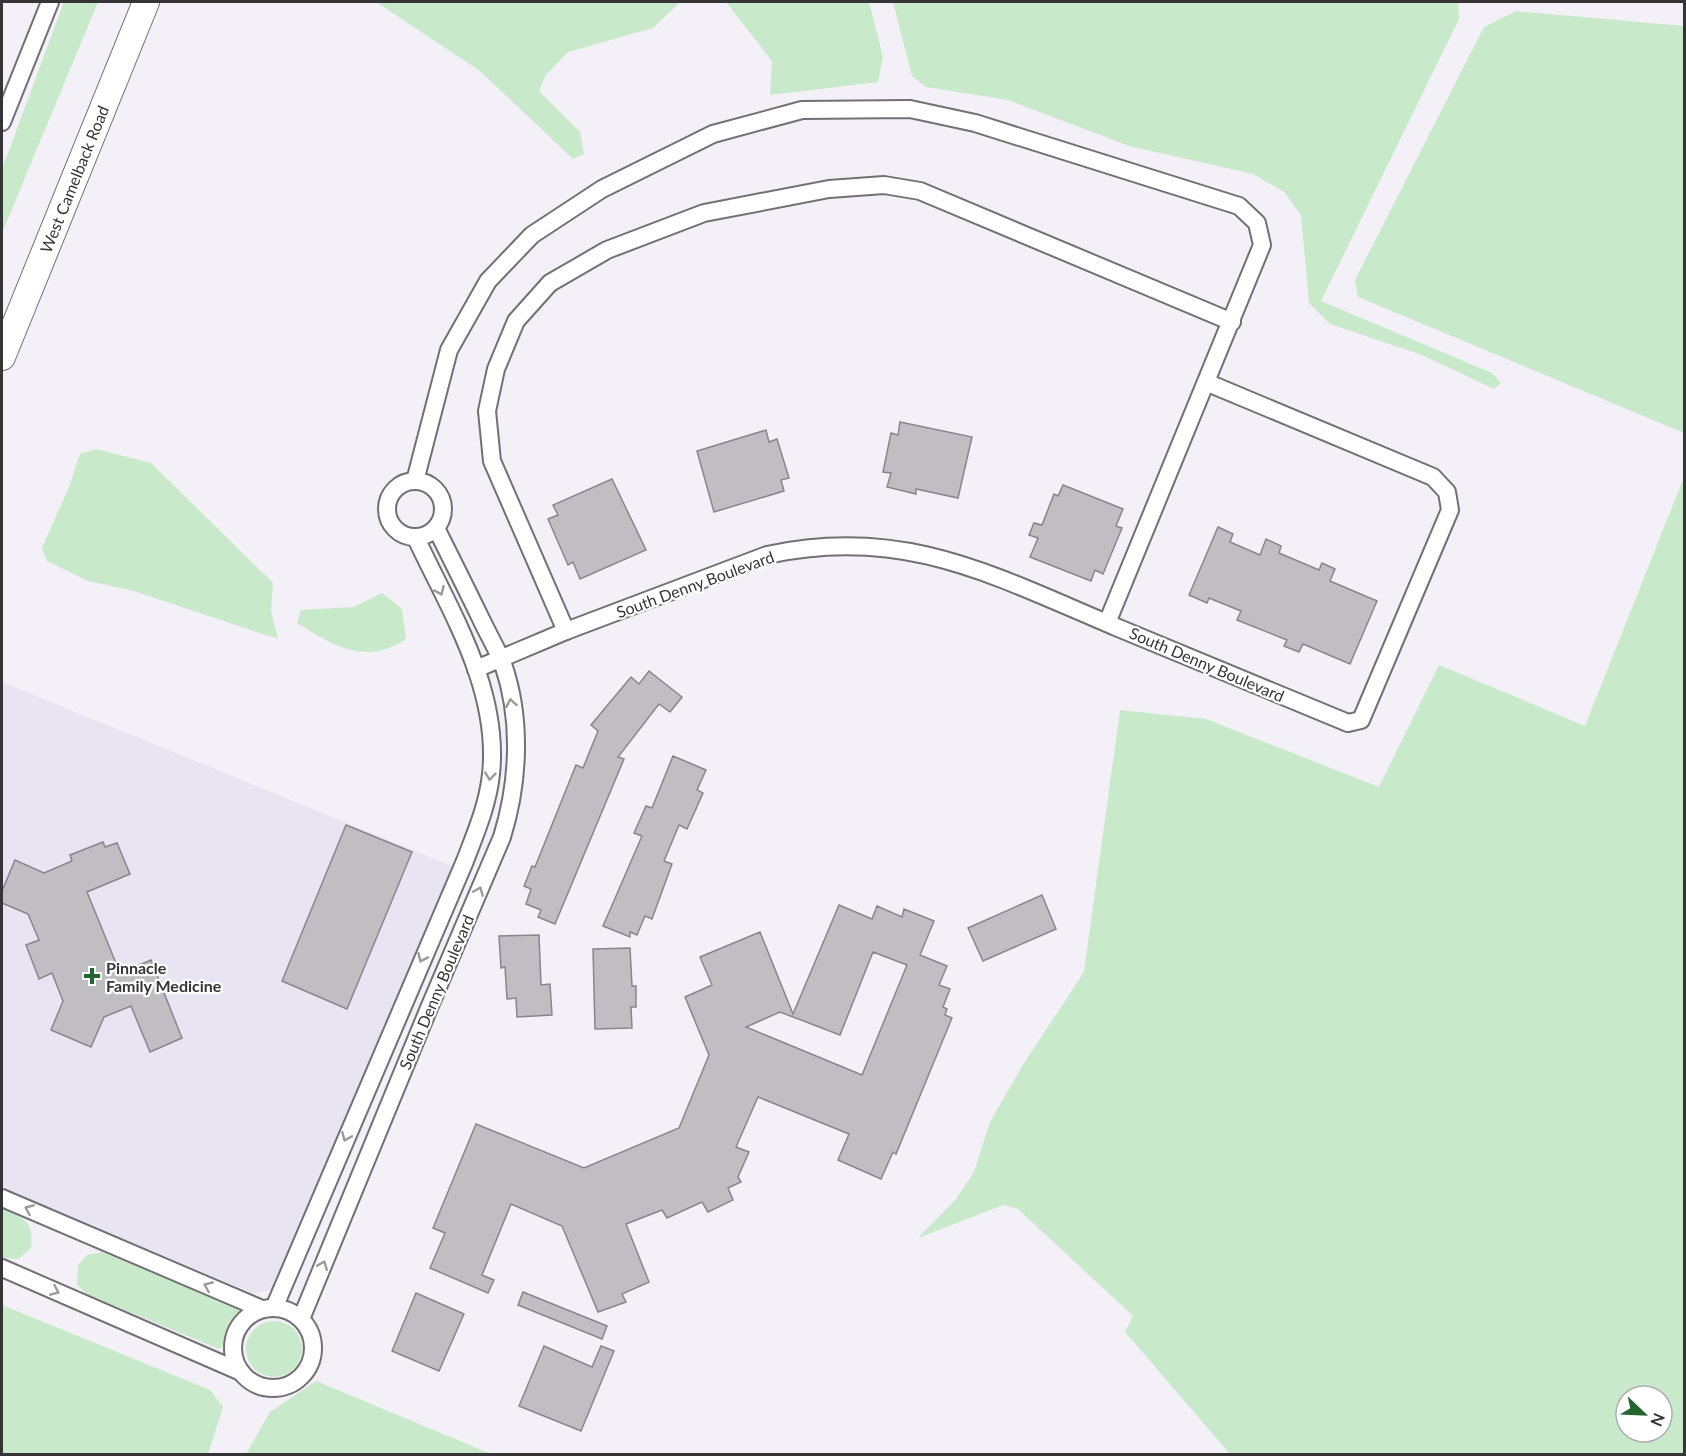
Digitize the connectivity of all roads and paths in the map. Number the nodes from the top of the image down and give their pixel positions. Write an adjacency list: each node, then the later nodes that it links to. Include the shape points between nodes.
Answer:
1 (50, 2): 3 (street)
2 (146, 2): 5 (main road, West Camelback Road)
3 (2, 122)
4 (1232, 322): 6 (street); 7 (street, via 1262,245 1257,223 1239,206 975,123 910,109 802,110 713,134 602,189 532,235 488,281 449,350); 11 (street, via 920,191 884,185 829,189 704,213 607,250 550,284 516,321 496,369 487,411 492,461)
5 (2, 357)
6 (1208, 383): 10 (street); 10 (street, South Denny Boulevard, via 1433,477 1447,492 1450,510 1361,720 1348,723)
7 (415, 481): 8 (street, via 429,484 440,497 442,515); 9 (street, via 392,492 386,509 398,533)
8 (436, 528): 9 (street); 12 (street, South Denny Boulevard)
9 (416, 538): 13 (street, South Denny Boulevard, one-way to 13)
10 (1107, 623): 11 (street, South Denny Boulevard, via 940,557 895,548 843,546 767,555)
11 (566, 631): 12 (street, South Denny Boulevard)
12 (501, 660): 13 (street, South Denny Boulevard); 15 (street, South Denny Boulevard, one-way to 12, via 510,810 515,735)
13 (476, 669): 14 (street, South Denny Boulevard, one-way to 14, via 491,729 486,805)
14 (360, 1104): 15 (street); 17 (street, South Denny Boulevard, one-way to 17)
15 (385, 1114): 18 (street, South Denny Boulevard)
16 (2, 1198): 20 (street, one-way to 16)
17 (308, 1229): 18 (street); 20 (street, South Denny Boulevard)
18 (334, 1240): 21 (street, South Denny Boulevard, one-way to 18)
19 (2, 1268): 22 (street, one-way to 22)
20 (268, 1309): 21 (street, via 284,1309); 22 (street, South Denny Boulevard, via 250,1315 236,1335 235,1360)
21 (301, 1319): 22 (street, via 309,1330 312,1355 299,1378 288,1385 262,1386)
22 (241, 1372)

